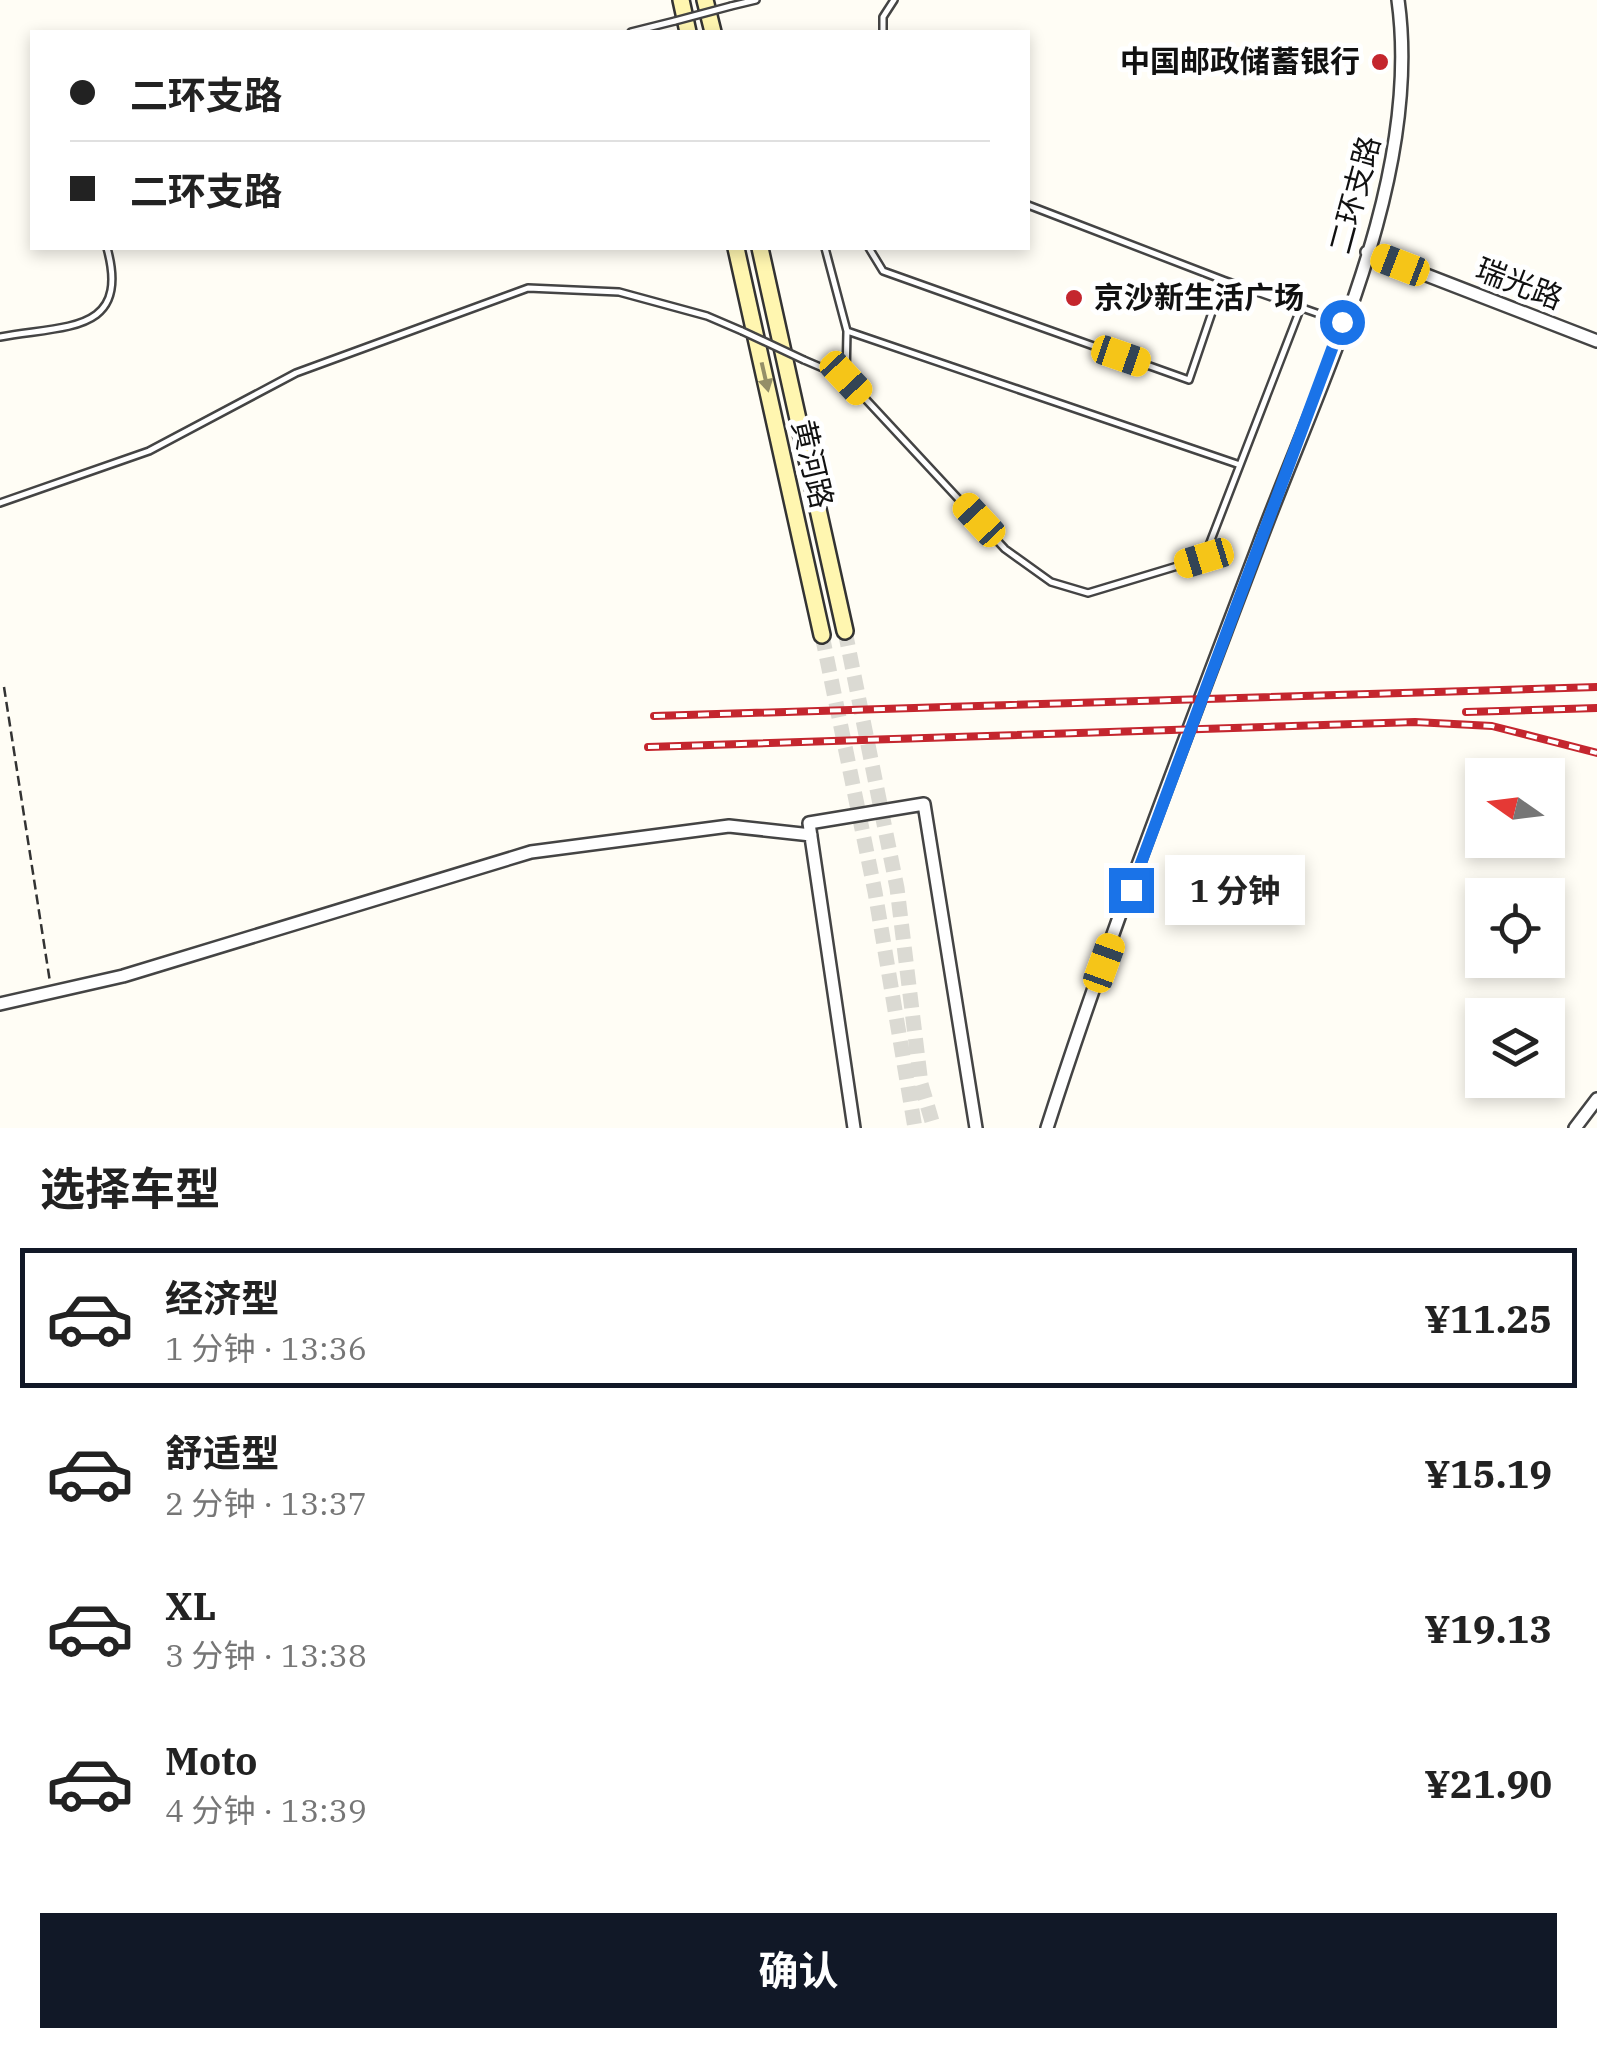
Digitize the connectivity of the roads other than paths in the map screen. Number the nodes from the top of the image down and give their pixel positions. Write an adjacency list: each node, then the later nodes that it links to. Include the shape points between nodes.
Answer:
1 (681, 0): 7 (main road)
2 (706, 0): 8 (main road)
3 (756, 0): 6 (lane, bridge)
4 (894, 0): 9 (lane)
5 (1398, 0): 16 (street, 二环支路, via 1403,92 1383,207)
6 (640, 30)
7 (688, 30)
8 (713, 30)
9 (883, 30)
10 (1030, 206): 17 (lane)
11 (107, 250): 21 (lane, via 114,290 105,310)
12 (736, 250): 27 (main road, 黄河路, one-way to 27)
13 (760, 250): 26 (main road, 黄河路)
14 (826, 250): 20 (lane)
15 (871, 250): 17 (lane, via 883,272 1189,380)
16 (1367, 252): 19 (street, 二环支路); 22 (street, 瑞光路)
17 (1223, 280): 18 (lane)
18 (1301, 307): 19 (lane); 24 (lane)
19 (1342, 322): 33 (street, 二环支路)
20 (847, 331): 23 (lane); 24 (lane)
21 (0, 337)
22 (1597, 341)
23 (846, 378): 24 (lane, via 1006,549 1051,582 1088,592 1204,558); 25 (lane, bridge, via 707,316 619,292 528,288 296,373 149,451)
24 (1240, 465)
25 (0, 504)
26 (845, 631)
27 (822, 635)
28 (811, 835): 29 (street, via 729,826 531,852 123,976); 31 (street); 32 (street, via 809,823 924,804)
29 (0, 1004)
30 (1597, 1099): 34 (street)
31 (854, 1128)
32 (976, 1128)
33 (1047, 1128)
34 (1575, 1128)

